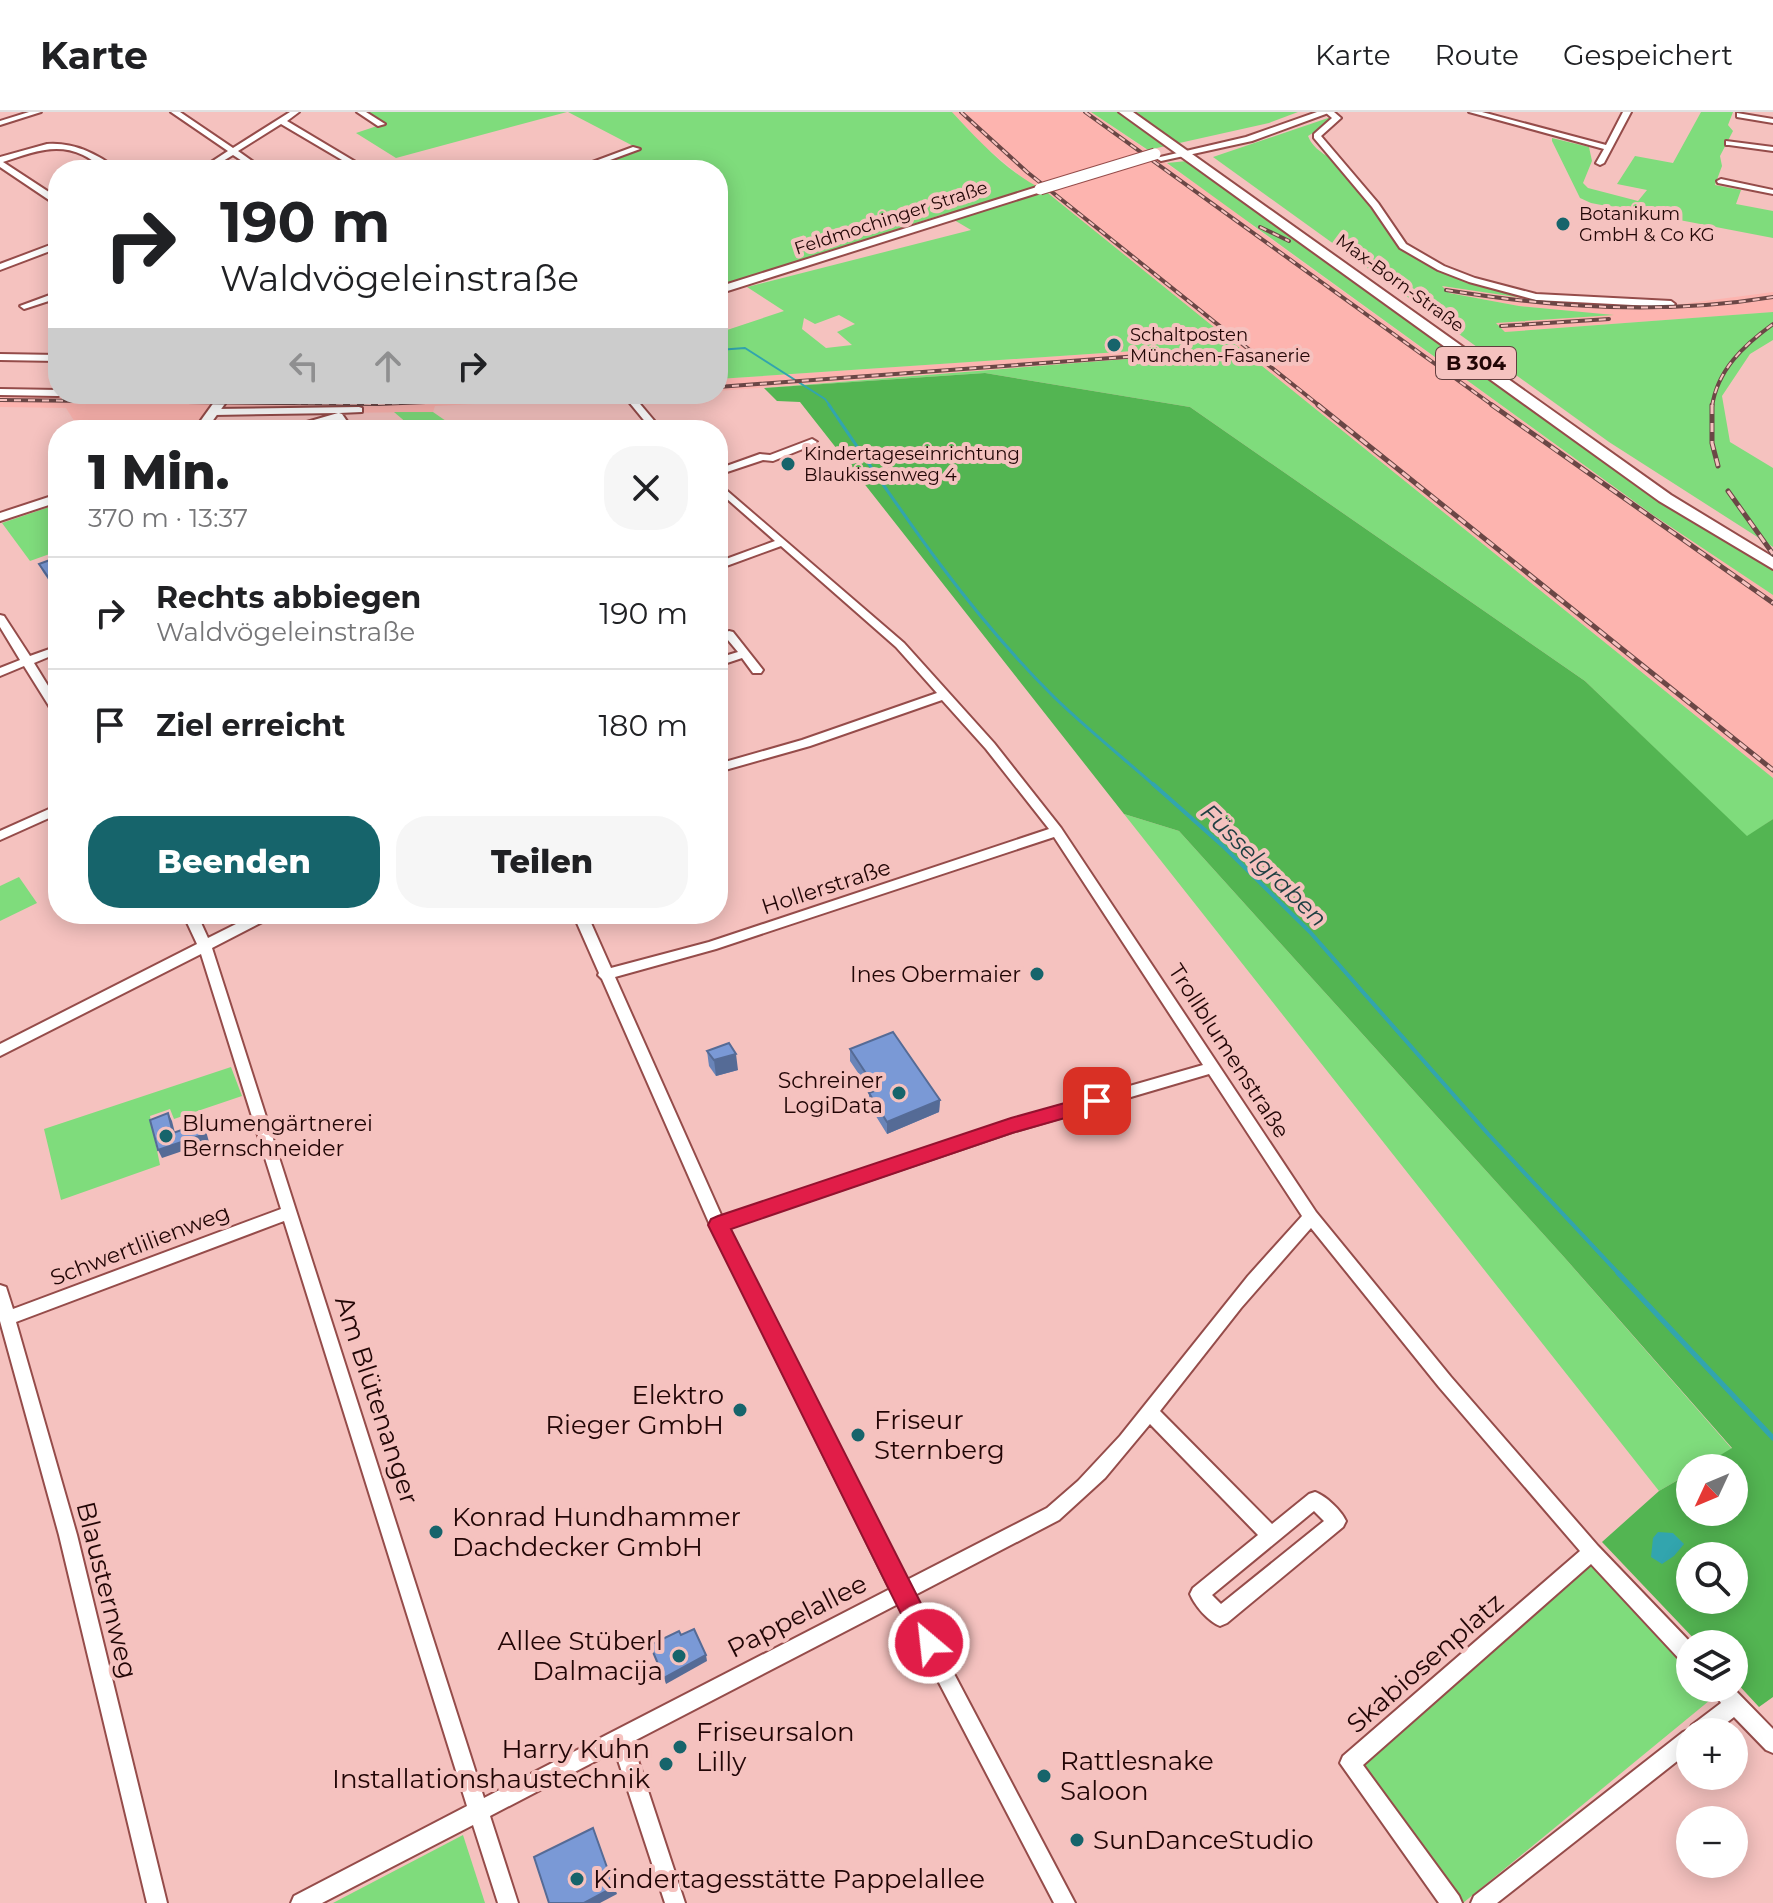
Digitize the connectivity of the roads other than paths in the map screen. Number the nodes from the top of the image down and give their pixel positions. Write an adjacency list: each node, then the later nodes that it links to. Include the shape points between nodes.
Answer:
1 (37, 112): 13 (street)
2 (175, 112): 20 (street)
3 (295, 112): 11 (street)
4 (361, 112): 14 (street)
5 (1125, 112): 19 (main road, Max-Born-Straße / B 304)
6 (1140, 112): 19 (main road, Max-Born-Straße / B 304)
7 (1328, 112): 19 (main road, Feldmochinger Straße); 35 (street, Feldmochinger Straße, via 1337,118 1317,136 1396,238 1415,254 1472,280 1536,297)
8 (1473, 112): 16 (street)
9 (1627, 112): 16 (street)
10 (1740, 115): 12 (street)
11 (280, 121): 20 (street); 24 (street)
12 (1773, 121)
13 (0, 123)
14 (381, 124)
15 (1729, 143): 18 (street)
16 (1606, 147): 27 (street)
17 (636, 149): 25 (street)
18 (1773, 149)
19 (1187, 150): 33 (main road, Feldmochinger Straße, bridge, via 1040,189); 55 (main road, Max-Born-Straße / B 304, via 1605,445); 57 (main road, Max-Born-Straße / B 304, via 1665,498)
20 (233, 152): 22 (street); 23 (street)
21 (99, 160): 26 (street, via 61,144)
22 (220, 160)
23 (245, 160)
24 (349, 160)
25 (604, 160)
26 (0, 161): 30 (street)
27 (1600, 163)
28 (1721, 181): 29 (street)
29 (1772, 190)
30 (48, 195)
31 (48, 249): 32 (street)
32 (0, 267)
33 (728, 288)
34 (48, 298): 36 (street)
35 (1671, 304)
36 (24, 306)
37 (0, 357): 38 (street)
38 (48, 358)
39 (0, 392): 40 (street)
40 (48, 393)
41 (219, 404): 43 (main road)
42 (635, 404): 48 (street)
43 (214, 412): 44 (street, via 359,410); 45 (main road)
44 (338, 416): 46 (street); 47 (street)
45 (208, 420)
46 (323, 420)
47 (341, 420)
48 (649, 420)
49 (812, 442): 50 (street)
50 (728, 469)
51 (728, 495): 54 (street, Trollblumenstraße)
52 (48, 501): 53 (main road)
53 (0, 517)
54 (782, 542): 56 (street); 67 (street, Trollblumenstraße, via 900,645)
55 (1773, 553)
56 (728, 562)
57 (1773, 564)
58 (0, 618): 63 (street)
59 (729, 634): 61 (street)
60 (48, 653): 63 (street)
61 (745, 653): 62 (street); 64 (street)
62 (728, 659)
63 (27, 661): 65 (street); 66 (street)
64 (757, 670)
65 (0, 672)
66 (48, 695)
67 (944, 695): 68 (street); 70 (street, Trollblumenstraße)
68 (728, 765)
69 (48, 814): 71 (street)
70 (1057, 831): 76 (street, Hollerstraße, via 711,946); 78 (street, Trollblumenstraße)
71 (0, 836)
72 (195, 924): 75 (street, Am Blütenanger)
73 (248, 924): 75 (street)
74 (584, 924): 76 (street)
75 (205, 946): 77 (street); 79 (street, Am Blütenanger)
76 (605, 975): 81 (street)
77 (0, 1050)
78 (1212, 1068): 80 (street, Trollblumenstraße); 81 (street, via 1011,1126)
79 (290, 1212): 83 (street, Schwertlilienweg); 94 (street, Am Blütenanger)
80 (1311, 1217): 84 (street, Pappelallee, via 1268,1262); 86 (street, Trollblumenstraße)
81 (718, 1225): 87 (street)
82 (0, 1292): 83 (street, Blausternweg)
83 (7, 1318): 95 (street, Blausternweg, via 68,1535)
84 (1149, 1412): 85 (street); 87 (street, Pappelallee, via 1074,1499)
85 (1271, 1536): 85 (street, via 1199,1594 1220,1617 1337,1521 1315,1500)
86 (1592, 1552): 88 (street, Trollblumenstraße); 100 (street, Skabiosenplatz, via 1350,1763)
87 (902, 1593): 91 (street, Pappelallee); 99 (street)
88 (1676, 1641)
89 (1735, 1704): 90 (street); 92 (street)
90 (1717, 1718)
91 (621, 1738): 94 (street, Pappelallee); 98 (street)
92 (1773, 1743)
93 (1676, 1750): 101 (street)
94 (480, 1811): 96 (street, Pappelallee); 97 (street, Am Blütenanger)
95 (157, 1903)
96 (301, 1903)
97 (508, 1903)
98 (675, 1903)
99 (1065, 1903)
100 (1452, 1903)
101 (1481, 1903)

